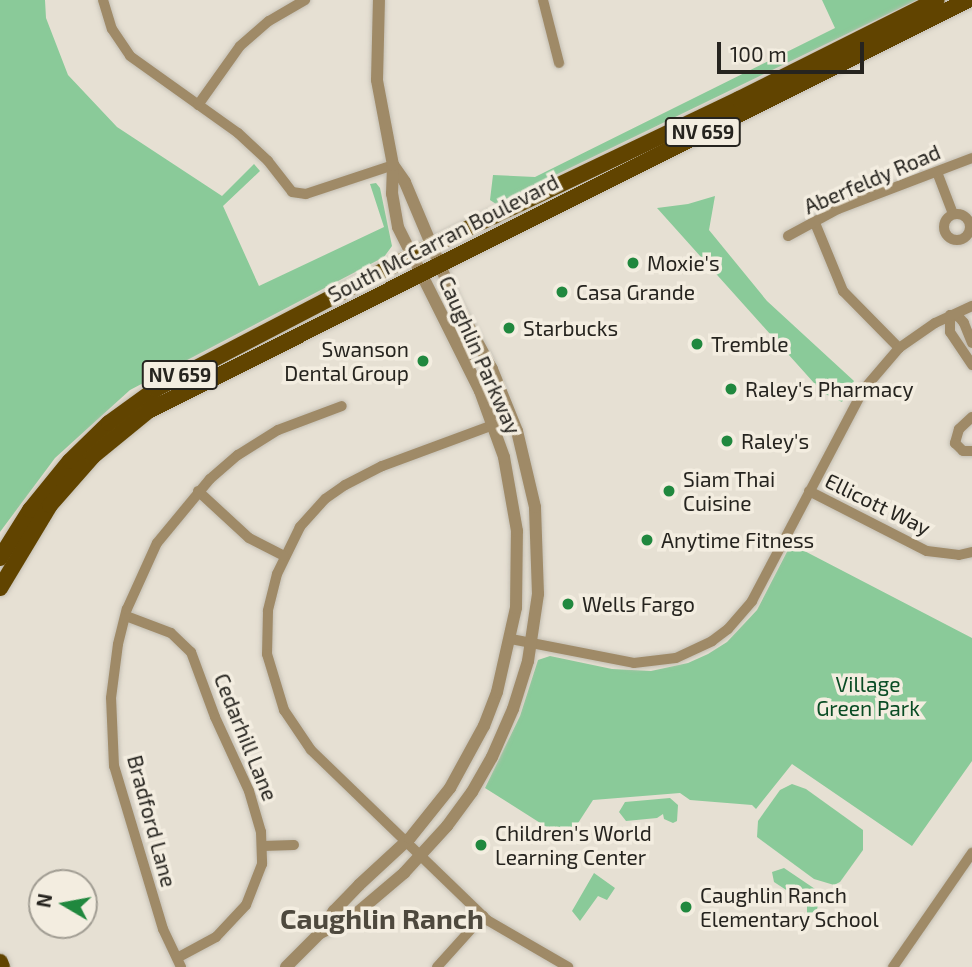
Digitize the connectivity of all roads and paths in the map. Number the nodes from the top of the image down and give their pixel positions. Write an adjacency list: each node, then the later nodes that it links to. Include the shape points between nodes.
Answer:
1 (103, 0): 8 (street, via 111,29 130,56)
2 (306, 0): 8 (street, via 269,21 240,46)
3 (379, 0): 10 (street, via 377,80)
4 (543, 0): 7 (street)
5 (937, 0): 15 (main road, South McCarran Boulevard / NV 659)
6 (968, 0): 17 (main road, South McCarran Boulevard / NV 659)
7 (559, 63)
8 (198, 105): 10 (street, via 254,146 286,187 299,194)
9 (972, 159): 11 (street, Aberfeldy Road)
10 (393, 165): 15 (street, Caughlin Parkway, via 405,181); 16 (street, Caughlin Parkway, via 395,213)
11 (937, 172): 12 (street); 13 (street, Aberfeldy Road, via 838,209)
12 (953, 214)
13 (815, 223): 14 (street, Aberfeldy Road); 22 (street, via 843,291)
14 (788, 236)
15 (431, 246): 16 (main road, South McCarran Boulevard / NV 659); 17 (street, Caughlin Parkway)
16 (412, 257): 18 (street, Caughlin Parkway); 33 (main road, South McCarran Boulevard / NV 659, via 235,345 127,410 88,442 51,482)
17 (439, 263): 18 (main road, South McCarran Boulevard / NV 659); 26 (street, Caughlin Parkway)
18 (421, 274): 27 (street, Caughlin Parkway); 34 (main road, South McCarran Boulevard / NV 659, via 176,395 131,424 93,456 50,505)
19 (972, 306): 20 (street)
20 (950, 315): 21 (street, via 964,323); 22 (street); 23 (street, via 950,332)
21 (972, 343)
22 (899, 348): 30 (street, via 864,389)
23 (972, 365)
24 (342, 405): 29 (street, Bradford Lane, via 278,430 238,455)
25 (972, 416): 28 (street, via 955,436 958,449)
26 (513, 418): 27 (street); 37 (street, Caughlin Parkway, via 531,483 538,537 538,594)
27 (493, 425): 32 (street, via 382,466 345,485 310,514); 36 (street, Caughlin Parkway, via 510,482 517,531 518,585)
28 (972, 451)
29 (198, 491): 32 (street, via 249,538); 35 (street, Bradford Lane, via 158,543)
30 (809, 491): 31 (street, Ellicott Way, via 920,548 943,554); 37 (street, via 742,615 695,651 655,663 634,663)
31 (972, 552)
32 (284, 556): 38 (street, via 271,592 267,633 267,654 281,702 310,750)
33 (0, 558)
34 (0, 588)
35 (126, 617): 40 (street, Cedarhill Lane, via 171,633 191,652 249,791); 46 (street, Bradford Lane, via 111,698 114,766 163,929)
36 (511, 639): 37 (street); 38 (street, Caughlin Parkway, via 497,692 469,757)
37 (531, 644): 41 (street, Caughlin Parkway, via 513,709 492,757 458,812)
38 (406, 842): 41 (street); 44 (street, Caughlin Parkway, via 334,911)
39 (294, 845): 40 (street)
40 (262, 846): 46 (street, Cedarhill Lane, via 258,878 237,918)
41 (421, 856): 43 (street); 44 (street, Caughlin Parkway, via 351,918)
42 (970, 859): 51 (street)
43 (483, 916): 49 (street); 50 (street)
44 (320, 933): 48 (street, Caughlin Parkway)
45 (0, 962): 47 (main road)
46 (179, 962)
47 (2, 967)
48 (286, 967)
49 (437, 967)
50 (568, 967)
51 (893, 967)

